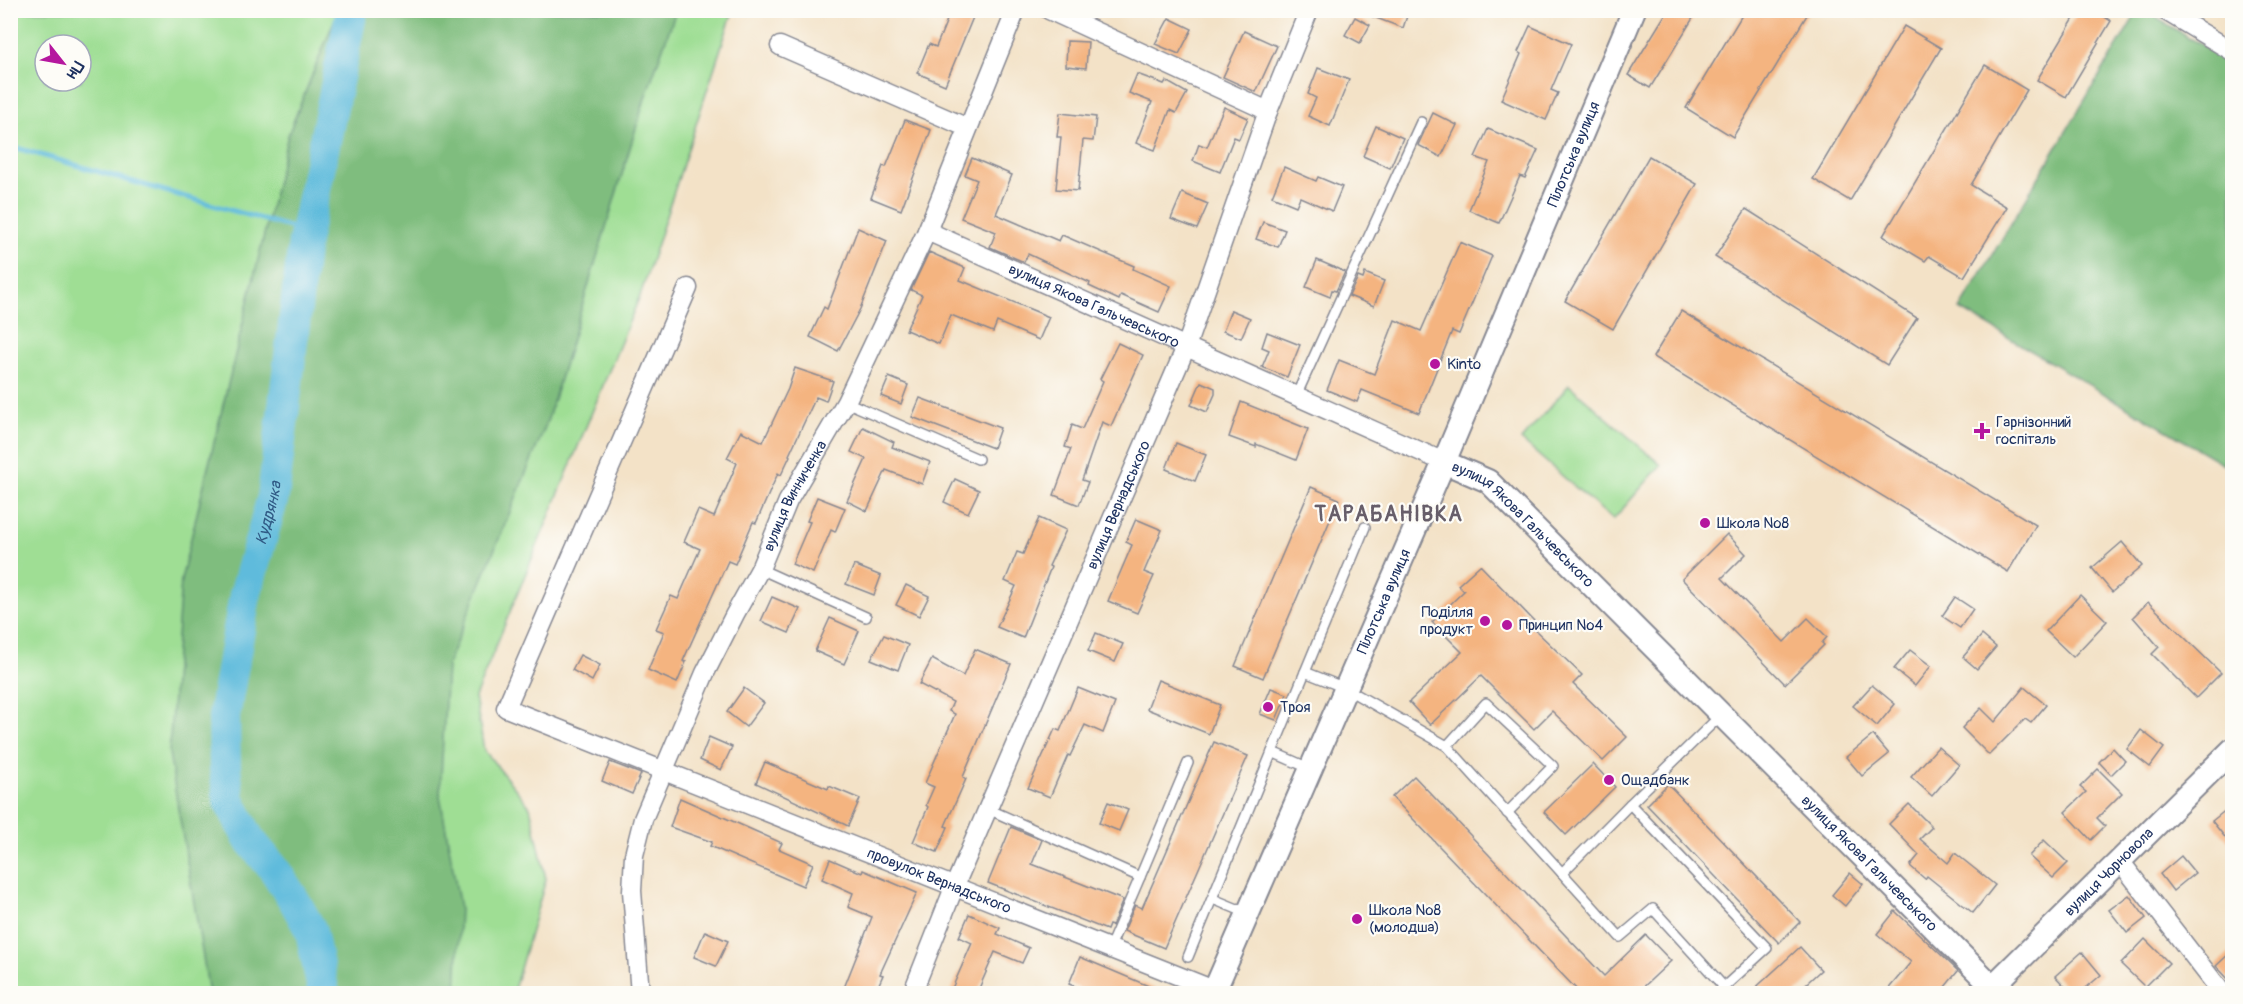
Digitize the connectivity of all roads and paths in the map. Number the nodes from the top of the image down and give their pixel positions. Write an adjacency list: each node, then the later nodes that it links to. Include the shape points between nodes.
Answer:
1 (1016, 10): 10 (street, вулиця Винниченка)
2 (1049, 10): 8 (street)
3 (1309, 10): 8 (street, вулиця Вернадського)
4 (1634, 10): 17 (street, Пілотська вулиця)
5 (2164, 10): 7 (street)
6 (780, 46): 10 (street)
7 (2232, 51)
8 (1268, 111): 13 (street, вулиця Вернадського)
9 (1420, 122): 14 (lane)
10 (968, 128): 11 (street, вулиця Винниченка)
11 (927, 231): 13 (street, вулиця Якова Гальчевського); 15 (street, вулиця Винниченка)
12 (688, 288): 29 (street, провулок Вернадського, via 506,708)
13 (1186, 347): 14 (street, вулиця Якова Гальчевського); 31 (street, вулиця Вернадського)
14 (1296, 396): 17 (street, вулиця Якова Гальчевського)
15 (846, 402): 16 (lane); 19 (street, вулиця Винниченка, via 788,501)
16 (978, 459)
17 (1444, 462): 22 (street, Пілотська вулиця); 23 (street, вулиця Якова Гальчевського, via 1488,481)
18 (1365, 527): 21 (lane)
19 (760, 569): 20 (lane); 29 (street, вулиця Винниченка, via 705,673)
20 (866, 617)
21 (1305, 672): 22 (lane); 26 (lane)
22 (1345, 688): 24 (lane); 28 (street, Пілотська вулиця)
23 (1721, 715): 30 (lane); 42 (street, вулиця Якова Гальчевського)
24 (1447, 746): 32 (lane); 32 (lane, via 1486,703 1554,765)
25 (2232, 750): 33 (street, вулиця Чорновола)
26 (1272, 752): 28 (lane); 37 (lane)
27 (1188, 763): 35 (lane)
28 (1310, 769): 38 (street, Пілотська вулиця)
29 (665, 771): 36 (street, провулок Вернадського); 44 (street, вулиця Винниченка, via 643,819 634,855 632,891)
30 (1630, 804): 34 (lane); 41 (lane, via 1767,948)
31 (988, 808): 35 (lane); 36 (street, вулиця Вернадського)
32 (1507, 813): 34 (lane)
33 (2120, 861): 42 (street, вулиця Чорновола); 46 (street)
34 (1562, 873): 41 (lane, via 1620,937 1653,909)
35 (1140, 877): 39 (lane)
36 (956, 885): 39 (street, провулок Вернадського); 45 (street, вулиця Вернадського)
37 (1213, 899): 38 (lane); 40 (lane)
38 (1247, 913): 43 (street, Пілотська вулиця)
39 (1110, 947): 43 (street, провулок Вернадського)
40 (1188, 957)
41 (1720, 990)
42 (1991, 991)
43 (1213, 992)
44 (640, 993)
45 (912, 993)
46 (2223, 993)

